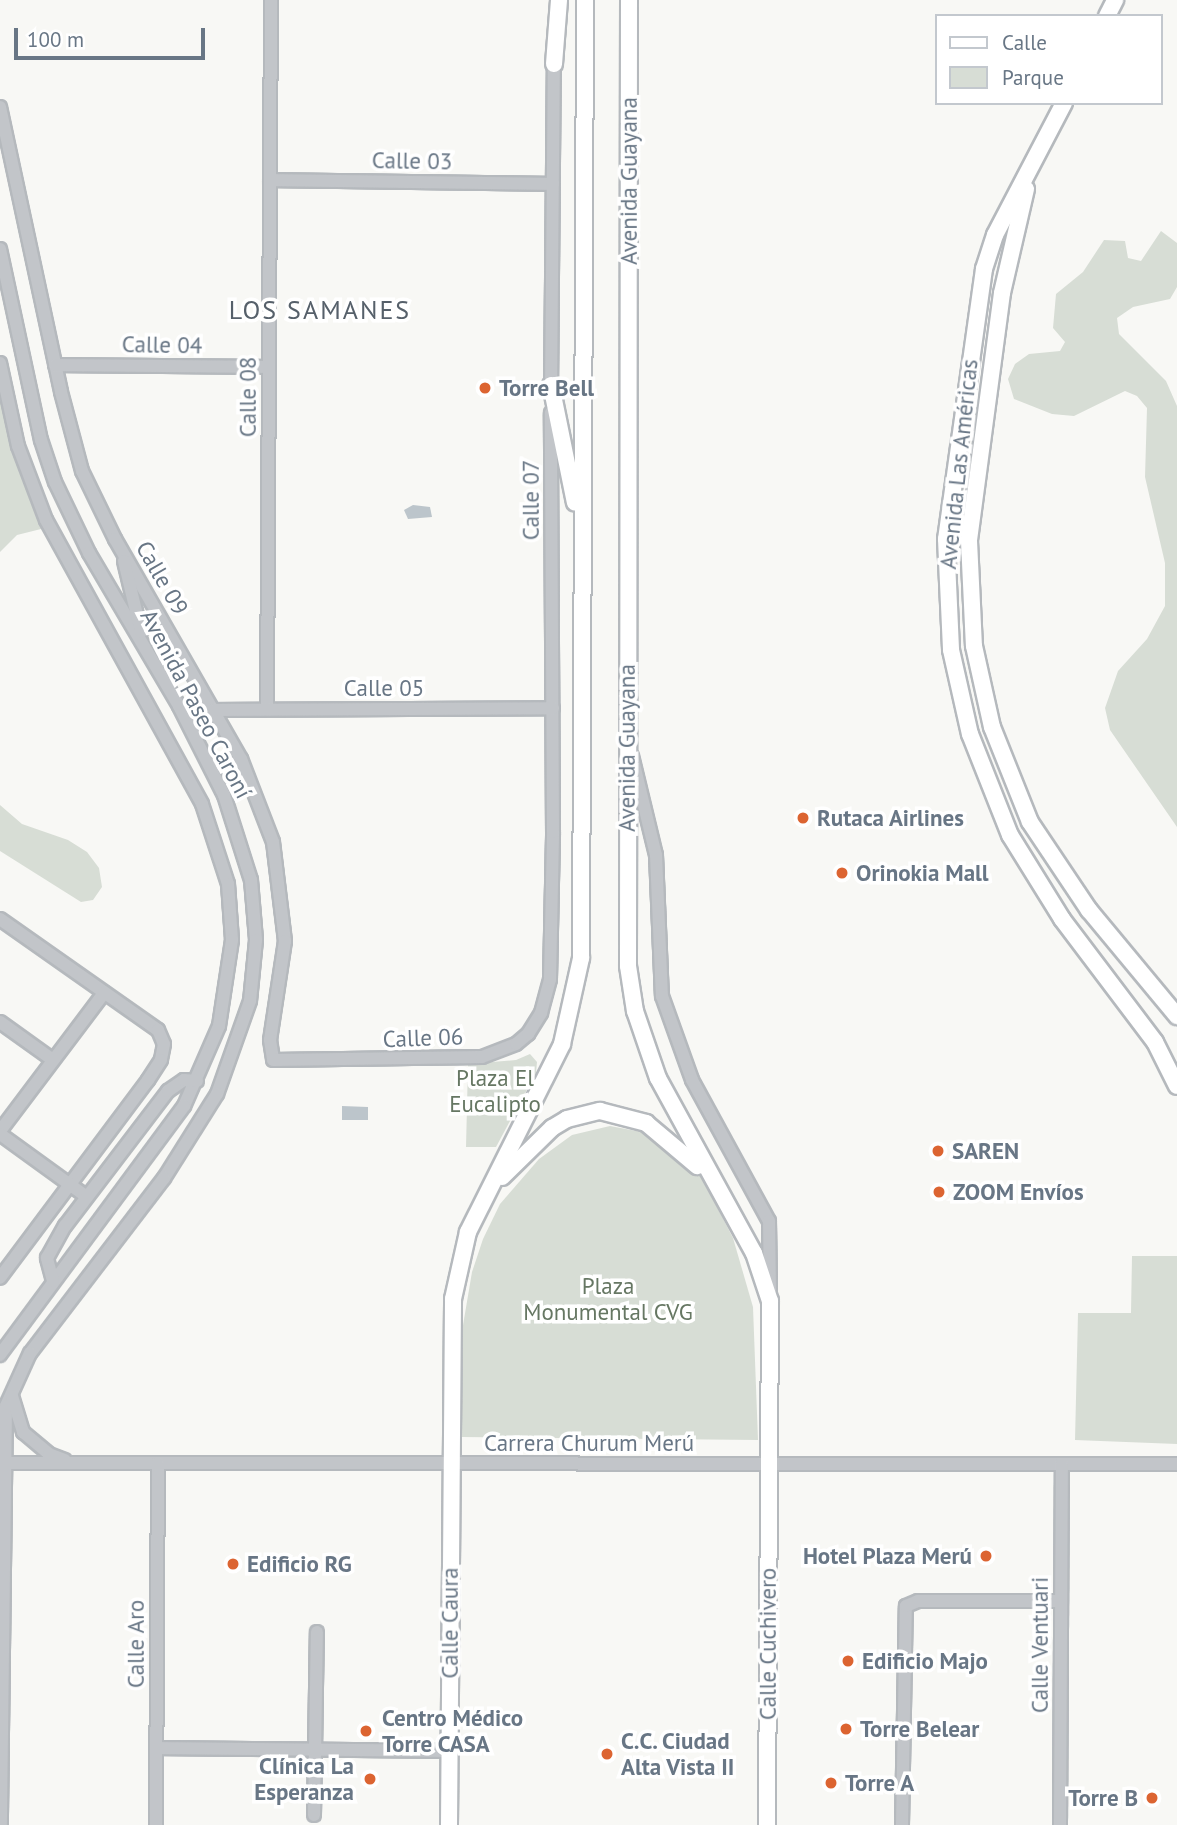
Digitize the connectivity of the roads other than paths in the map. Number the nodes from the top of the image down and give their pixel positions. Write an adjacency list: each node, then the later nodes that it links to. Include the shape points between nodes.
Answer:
1 (271, 0): 9 (street, Calle 08)
2 (556, 0): 5 (main road)
3 (585, 0): 19 (main road, Avenida Guayana)
4 (629, 0): 24 (main road, Avenida Guayana)
5 (554, 64): 10 (street, Calle 07)
6 (1063, 105): 8 (main road, Avenida Las Américas)
7 (0, 107): 13 (street, Calle 09)
8 (1031, 170): 16 (main road, Avenida Las Américas, via 1006,272); 17 (main road, Avenida Las Américas, via 995,235 984,269)
9 (270, 180): 10 (street, Calle 03); 14 (street, Calle 08)
10 (553, 184): 15 (street, Calle 07)
11 (0, 249): 20 (street, Avenida Paseo Caroní, via 39,430 55,482 89,553)
12 (0, 363): 34 (street, Avenida Paseo Caroní, via 19,446 42,510 193,783 222,857 231,911 230,967 219,1026)
13 (55, 365): 14 (street, Calle 04); 18 (street, Calle 09, via 82,471)
14 (269, 367): 22 (street, Calle 08)
15 (551, 385): 19 (main road, via 568,458); 21 (street, Calle 07)
16 (974, 501): 17 (main road); 25 (main road, Avenida Las Américas, via 968,574 974,646 992,727)
17 (951, 502): 26 (main road, Avenida Las Américas, via 945,574 951,650 970,734)
18 (122, 552): 20 (street, via 137,620); 23 (street, Calle 09)
19 (583, 562): 38 (main road, Avenida Guayana, via 578,987 551,1071)
20 (154, 665): 45 (street, Avenida Paseo Caroní, via 214,773 244,850 255,909 250,1001 232,1062 204,1119 37,1342)
21 (553, 708): 22 (street, Calle 05); 29 (street, Calle 07, via 550,979)
22 (267, 709): 23 (street, Calle 05)
23 (214, 710): 33 (street, Calle 09, via 262,810 280,875 285,941 270,1040)
24 (626, 733): 39 (main road, Avenida Guayana, via 626,941 635,1011 658,1078); 43 (street, via 656,855 662,996 692,1080 769,1221)
25 (1012, 785): 26 (main road); 30 (main road, Avenida Las Américas, via 1044,847 1089,910)
26 (991, 793): 35 (main road, Avenida Las Américas, via 1034,878 1155,1042)
27 (0, 919): 28 (street)
28 (104, 993): 32 (street); 37 (street, via 158,1030 163,1055)
29 (545, 998): 33 (street, Calle 06, via 528,1034 496,1054)
30 (1177, 1016)
31 (0, 1022): 32 (street)
32 (53, 1060): 36 (street)
33 (273, 1060)
34 (197, 1081): 40 (street, via 180,1081 168,1091); 42 (street, Avenida Paseo Caroní, via 144,1164)
35 (1177, 1086)
36 (0, 1133): 37 (street)
37 (68, 1184): 40 (street); 41 (street)
38 (487, 1194): 39 (main road, via 552,1128 600,1111 630,1116 662,1133 696,1164); 49 (main road, Avenida Guayana, via 468,1232 453,1299)
39 (720, 1195): 43 (main road, Avenida Guayana, via 754,1254)
40 (87, 1197): 42 (street, via 48,1253)
41 (0, 1278)
42 (54, 1281): 44 (street, Avenida Paseo Caroní)
43 (770, 1301): 50 (main road, Avenida Guayana)
44 (0, 1354)
45 (11, 1389): 46 (street, Avenida Paseo Caroní, via 2,1426); 47 (street, via 23,1432 49,1454)
46 (1, 1463): 47 (street, Carrera Churum Merú); 53 (street, Avenida Paseo Caroní)
47 (75, 1463): 48 (street, Carrera Churum Merú)
48 (158, 1464): 49 (street, Carrera Churum Merú); 57 (street, Calle Aro)
49 (450, 1464): 50 (street, Carrera Churum Merú); 59 (main road, Calle Caura)
50 (769, 1464): 51 (street, Carrera Churum Merú); 64 (main road, Calle Cuchivero)
51 (1062, 1464): 52 (street, Carrera Churum Merú); 55 (street, Calle Ventuari)
52 (1177, 1464)
53 (1, 1493): 54 (street, Avenida Paseo Caroní)
54 (1, 1563): 61 (street, Avenida Paseo Caroní)
55 (1061, 1601): 65 (street, via 918,1601 906,1606); 66 (street, Calle Ventuari)
56 (317, 1632): 58 (street)
57 (157, 1748): 58 (street); 62 (street, Calle Aro)
58 (315, 1751): 59 (street); 60 (street)
59 (449, 1751): 63 (main road, Calle Caura)
60 (314, 1815)
61 (1, 1825)
62 (156, 1825)
63 (449, 1825)
64 (767, 1825)
65 (902, 1825)
66 (1060, 1825)

